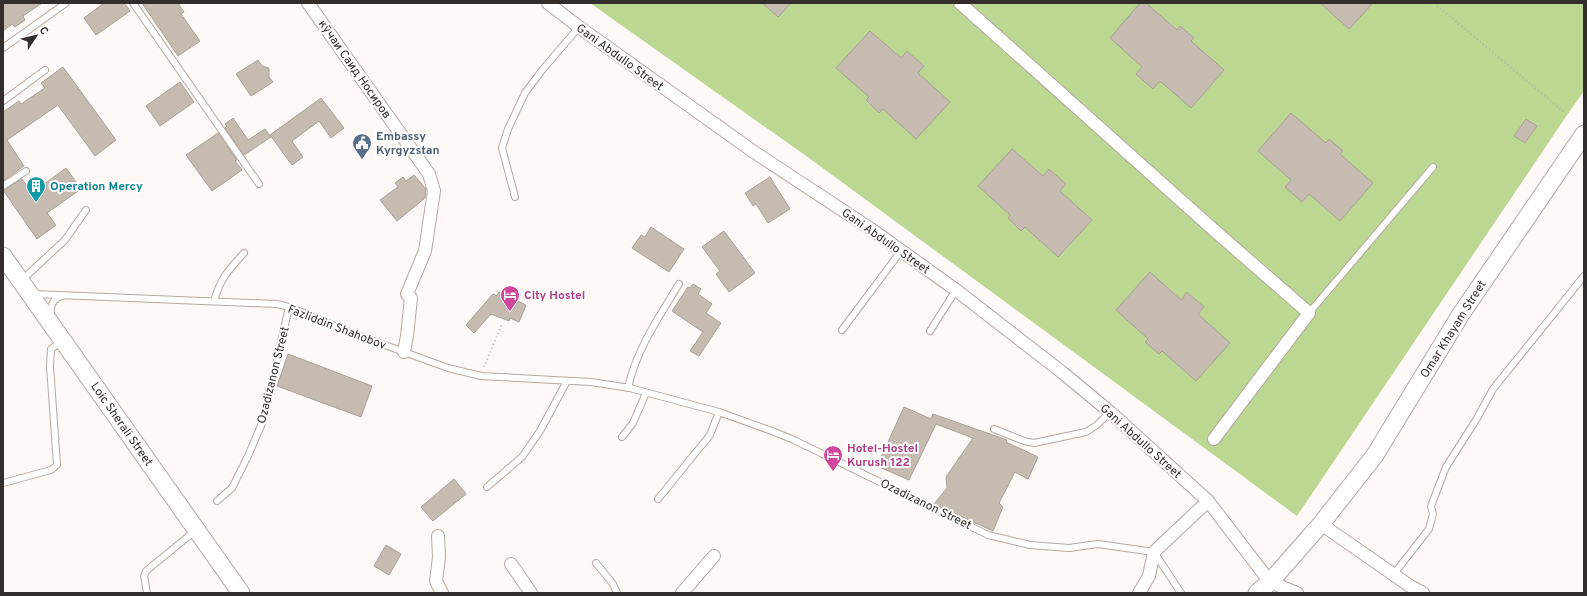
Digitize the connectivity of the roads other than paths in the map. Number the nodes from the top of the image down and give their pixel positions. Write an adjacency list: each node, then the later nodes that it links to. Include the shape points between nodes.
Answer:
1 (66, 3): 7 (lane)
2 (134, 3): 13 (lane)
3 (308, 3): 31 (street, кӯчаи Саид Носиров, via 429,174 434,191 425,251 408,294 411,298)
4 (548, 3): 6 (street, Gani Abdullo Street)
5 (960, 3): 27 (street)
6 (579, 28): 15 (lane, via 525,93 508,129 502,148); 17 (street, Gani Abdullo Street, via 754,152)
7 (3, 48)
8 (45, 70): 9 (lane)
9 (3, 101)
10 (1584, 135): 45 (main road, Omar Khayam Street, via 1461,314 1375,455)
11 (1433, 167): 27 (lane)
12 (26, 171): 14 (lane)
13 (259, 184)
14 (3, 186)
15 (515, 197)
16 (86, 210): 22 (lane)
17 (901, 251): 23 (street, Gani Abdullo Street); 28 (lane)
18 (244, 253): 25 (lane, via 218,285)
19 (3, 256): 22 (main road, Loic Sherali Street)
20 (1584, 276): 52 (lane, via 1493,389 1446,467 1431,506 1433,514 1429,529)
21 (679, 284): 33 (lane, via 643,347)
22 (26, 287): 24 (lane, Fazliddin Shahobov); 30 (main road, Loic Sherali Street)
23 (956, 290): 29 (lane); 36 (street, Gani Abdullo Street)
24 (63, 295): 25 (lane, Fazliddin Shahobov); 30 (lane, via 51,306 51,316)
25 (214, 301): 26 (lane, Fazliddin Shahobov, via 277,304)
26 (289, 307): 31 (lane, Fazliddin Shahobov); 43 (lane, Ozadizanon Street, via 263,422 232,488)
27 (1309, 314): 39 (street)
28 (842, 330)
29 (930, 330)
30 (59, 334): 40 (lane, via 51,349 50,366 57,466); 46 (main road, Loic Sherali Street)
31 (404, 352): 32 (lane, Fazliddin Shahobov, via 448,368 481,376)
32 (567, 381): 33 (lane, Ozadizanon Street); 41 (lane, via 540,431 522,457)
33 (628, 388): 34 (lane, Ozadizanon Street)
34 (646, 393): 35 (lane, Ozadizanon Street); 38 (lane, via 633,423)
35 (719, 412): 42 (lane, via 710,435); 48 (lane, Ozadizanon Street, via 794,440 988,535 1030,545 1069,548 1098,544)
36 (1110, 412): 37 (lane, via 1086,432 1034,443); 44 (street, Gani Abdullo Street)
37 (994, 429)
38 (622, 437)
39 (1214, 439)
40 (3, 483)
41 (487, 487)
42 (658, 500)
43 (217, 501)
44 (1208, 501): 48 (street); 53 (street, Gani Abdullo Street)
45 (1321, 524): 52 (street); 53 (main road, Omar Khayam Street)
46 (197, 530): 54 (lane, via 146,572 144,576); 55 (main road, Loic Sherali Street)
47 (438, 536): 56 (street, via 436,581)
48 (1154, 552): 60 (street, via 1149,576); 61 (lane)
49 (714, 556): 59 (street)
50 (596, 563): 58 (lane)
51 (511, 564): 57 (street)
52 (1394, 575): 64 (street)
53 (1270, 582): 62 (main road, Omar Khayam Street); 63 (street)
54 (147, 593)
55 (241, 593)
56 (442, 593)
57 (531, 593)
58 (618, 593)
59 (682, 593)
60 (1139, 593)
61 (1181, 593)
62 (1257, 593)
63 (1297, 593)
64 (1423, 593)

